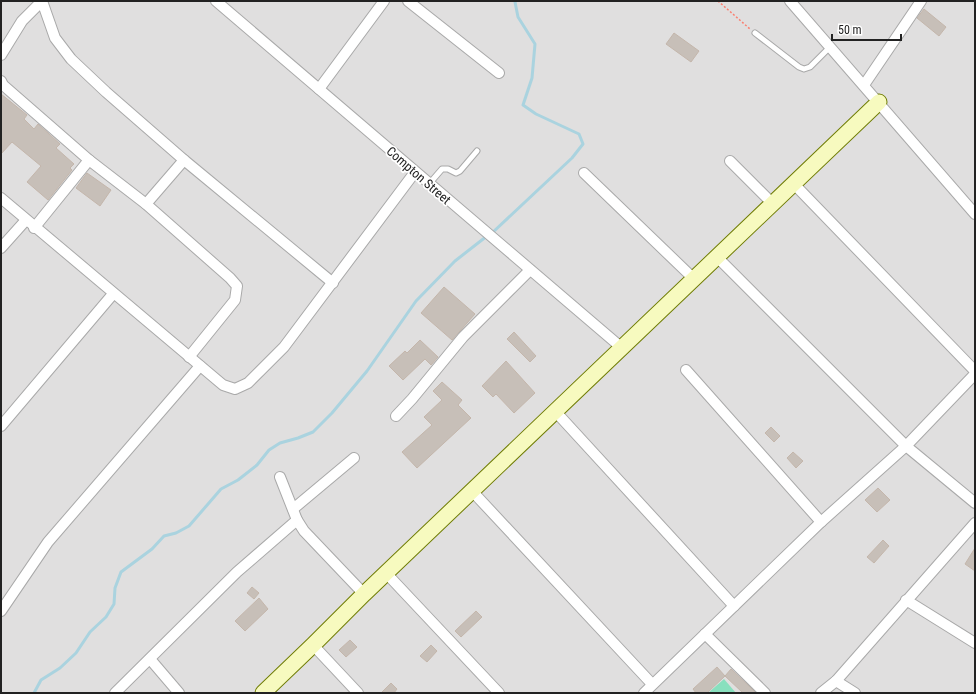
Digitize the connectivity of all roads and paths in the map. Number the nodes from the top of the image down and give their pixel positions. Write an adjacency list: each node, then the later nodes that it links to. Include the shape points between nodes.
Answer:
1 (42, 1): 10 (street, via 22,21); 18 (street, via 55,38 71,59)
2 (216, 1): 14 (street, Compton Street)
3 (384, 1): 14 (street)
4 (408, 1): 11 (street)
5 (718, 1): 8 (path)
6 (790, 1): 9 (street)
7 (922, 1): 13 (street)
8 (755, 33): 9 (lane, via 804,69 810,67)
9 (831, 46): 13 (street)
10 (1, 55)
11 (499, 72)
12 (1, 81): 17 (street, via 2,85)
13 (864, 85): 15 (street)
14 (319, 89): 20 (street, Compton Street)
15 (879, 102): 22 (street); 27 (street)
16 (477, 151): 23 (lane, via 460,171 456,173 442,169)
17 (89, 160): 26 (street); 29 (street)
18 (184, 160): 26 (street); 34 (street)
19 (730, 162): 25 (street)
20 (415, 172): 23 (street, Compton Street); 34 (street)
21 (584, 173): 33 (street)
22 (793, 183): 25 (street); 40 (street)
23 (428, 184): 32 (street, Compton Street)
24 (1, 198): 28 (street)
25 (772, 203): 31 (street)
26 (146, 204): 37 (street, via 237,286 235,300)
27 (975, 214)
28 (26, 220): 29 (street); 30 (street)
29 (34, 228): 35 (street)
30 (1, 248)
31 (717, 257): 33 (street); 44 (street)
32 (530, 270): 36 (street, Compton Street); 42 (street, via 463,337)
33 (694, 279): 36 (street)
34 (333, 283): 38 (street, via 284,347 248,383 235,389 223,385)
35 (113, 294): 37 (street); 43 (street)
36 (622, 348): 41 (street)
37 (189, 357): 38 (street)
38 (200, 366): 57 (street, via 53,536)
39 (686, 370): 51 (street)
40 (975, 373): 44 (street)
41 (555, 411): 47 (street); 56 (street)
42 (396, 416)
43 (1, 426)
44 (906, 446): 48 (street); 51 (street)
45 (354, 458): 49 (street)
46 (280, 477): 49 (street)
47 (472, 491): 53 (street); 63 (street)
48 (975, 503)
49 (293, 509): 50 (street)
50 (297, 520): 54 (street, via 304,531); 61 (street, via 237,572)
51 (821, 522): 56 (street)
52 (975, 522): 55 (street)
53 (386, 573): 54 (street); 68 (street)
54 (364, 594): 60 (street)
55 (906, 600): 59 (street); 62 (street)
56 (734, 606): 58 (street)
57 (1, 611)
58 (705, 634): 63 (street); 70 (street)
59 (975, 643)
60 (313, 646): 66 (street); 67 (street)
61 (150, 659): 64 (street); 65 (street)
62 (836, 681): 71 (street); 72 (street)
63 (652, 684): 69 (street)
64 (115, 693)
65 (179, 693)
66 (263, 693)
67 (358, 693)
68 (499, 693)
69 (644, 693)
70 (766, 693)
71 (821, 693)
72 (855, 693)

